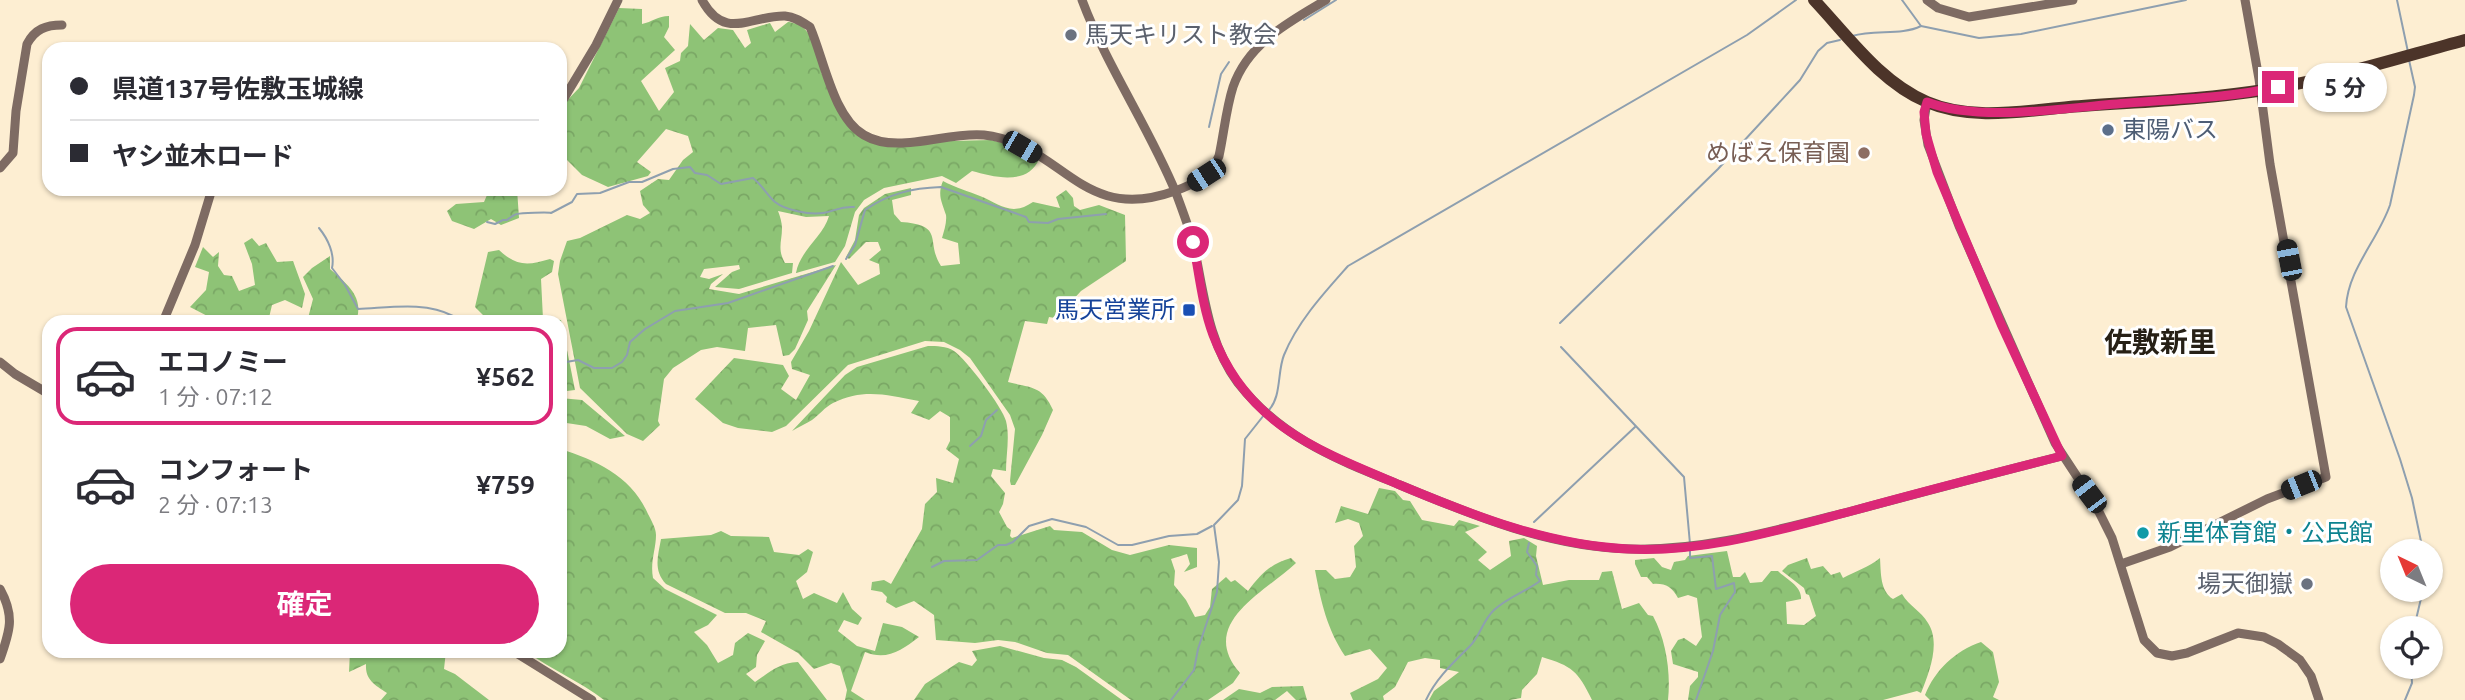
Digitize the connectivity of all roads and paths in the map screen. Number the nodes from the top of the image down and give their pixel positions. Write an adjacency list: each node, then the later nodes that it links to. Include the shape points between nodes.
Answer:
1 (618, 0): 13 (street)
2 (702, 0): 16 (street, via 709,12 727,24 784,16 810,27 843,112 870,139 898,143 994,137 1022,147 1104,196 1141,200)
3 (1082, 0): 16 (street)
4 (1326, 0): 16 (street, via 1281,27 1251,55 1233,88 1215,167)
5 (1814, 0): 14 (highway, via 1891,80)
6 (1927, 0): 9 (street, via 1938,8 1969,16)
7 (2073, 0): 9 (street)
8 (2245, 0): 12 (street)
9 (2013, 5)
10 (62, 25): 15 (street, via 39,30 27,44 13,153)
11 (2465, 40): 12 (highway)
12 (2261, 90): 14 (highway, via 2005,112 1964,112); 22 (street, via 2326,477)
13 (567, 95)
14 (1927, 102): 21 (street, via 1926,134 1937,172)
15 (0, 168)
16 (1175, 191): 21 (street, via 1193,242 1214,337 1232,373 1270,418 1311,447 1348,464 1514,529 1566,542 1629,549 1690,546 1766,533)
17 (210, 196): 18 (street)
18 (166, 315)
19 (0, 362): 20 (street)
20 (42, 390)
21 (2062, 456): 22 (street, via 2095,504)
22 (2121, 564): 27 (street, via 2140,632 2157,653 2178,656 2238,633 2264,637 2300,660)
23 (0, 589): 25 (street, via 9,610 10,629)
24 (524, 658): 26 (street)
25 (0, 659)
26 (592, 700)
27 (2319, 700)

